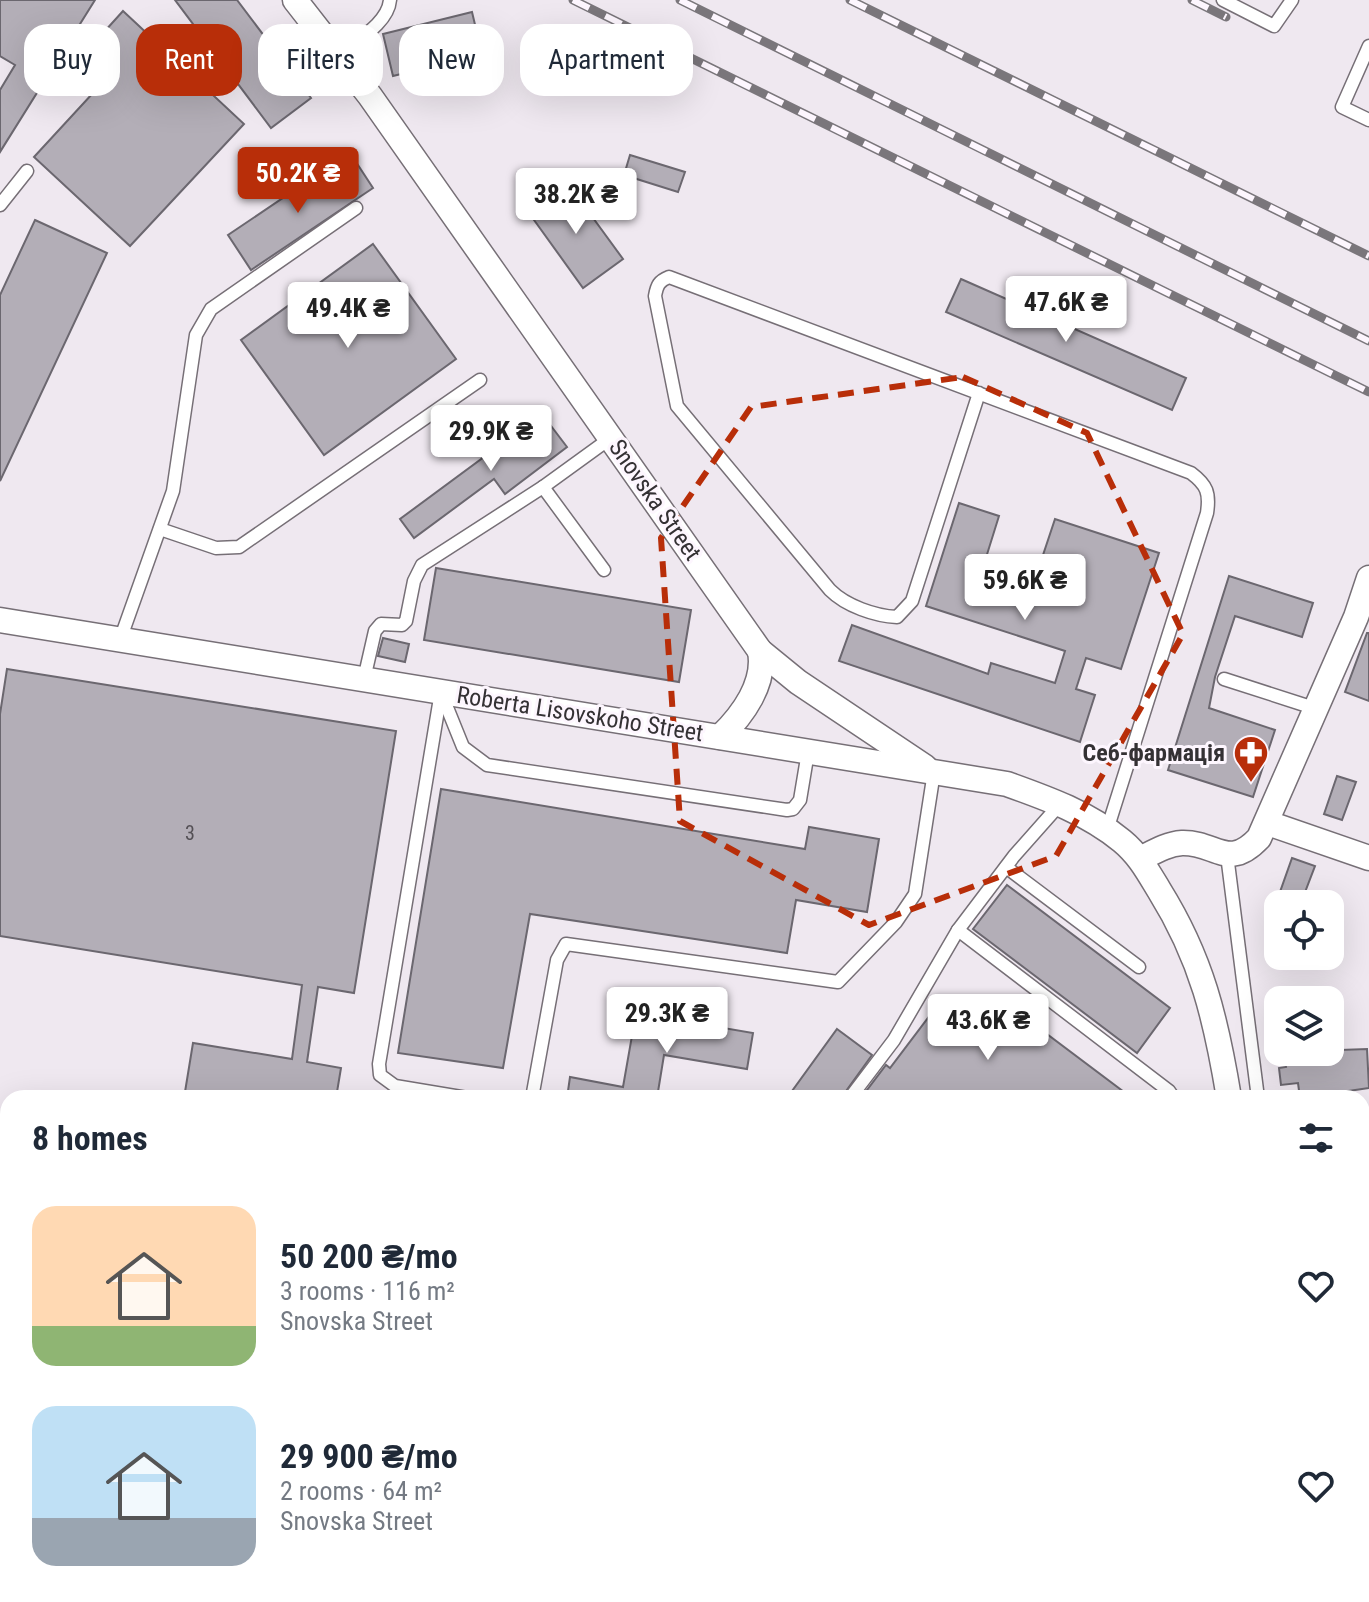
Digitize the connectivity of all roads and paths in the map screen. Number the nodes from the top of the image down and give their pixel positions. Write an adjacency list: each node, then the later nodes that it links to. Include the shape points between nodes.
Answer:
1 (295, 0): 5 (street, Snovska Street)
2 (390, 0): 6 (lane, via 389,10)
3 (1223, 0): 4 (lane, via 1274,26)
4 (1292, 0)
5 (313, 24)
6 (376, 24)
7 (1369, 46): 9 (lane, via 1342,107)
8 (367, 96): 15 (street, Snovska Street)
9 (1369, 120)
10 (27, 171): 11 (lane)
11 (0, 205)
12 (356, 208): 17 (lane, via 211,309 203,321 196,335 173,491)
13 (480, 380): 17 (lane, via 239,547 216,548)
14 (979, 393): 14 (lane, via 669,277 657,287 677,406 830,590 842,601 886,616 897,617 912,601); 33 (lane, via 1191,473 1205,483 1209,497)
15 (612, 437): 16 (lane); 23 (street, Snovska Street)
16 (543, 487): 18 (lane); 24 (lane, via 422,565 406,621 381,624 375,631)
17 (160, 529): 22 (lane)
18 (604, 570)
19 (1369, 578): 20 (street)
20 (1362, 619): 27 (street)
21 (0, 620): 22 (street, Roberta Lisovskoho Street)
22 (120, 640): 24 (street, Roberta Lisovskoho Street)
23 (760, 651): 28 (street, via 763,664 755,688); 30 (street, Snovska Street)
24 (364, 679): 26 (street, Roberta Lisovskoho Street)
25 (1224, 679): 27 (lane)
26 (441, 692): 28 (street, Roberta Lisovskoho Street); 29 (lane, via 463,747 487,765 787,810 800,800); 40 (lane, via 379,1064 380,1075 395,1086)
27 (1317, 709): 32 (street)
28 (720, 737): 29 (street, Roberta Lisovskoho Street)
29 (808, 752): 30 (street, Roberta Lisovskoho Street)
30 (934, 772): 31 (street, Roberta Lisovskoho Street, via 1007,784); 41 (lane, via 915,894 896,922 838,982 566,944 557,960)
31 (1061, 803): 33 (street, Roberta Lisovskoho Street); 37 (lane)
32 (1268, 823): 34 (street, via 1247,851); 35 (street)
33 (1107, 830): 36 (street, Roberta Lisovskoho Street)
34 (1227, 855): 36 (street, via 1185,843); 45 (lane)
35 (1369, 858)
36 (1140, 859): 44 (street, Roberta Lisovskoho Street, via 1198,963 1217,1021)
37 (1006, 867): 38 (lane); 39 (lane)
38 (958, 930): 42 (lane, via 894,1040); 43 (lane)
39 (1139, 967)
40 (419, 1090)
41 (533, 1090)
42 (856, 1090)
43 (1168, 1090)
44 (1228, 1090)
45 (1257, 1090)

